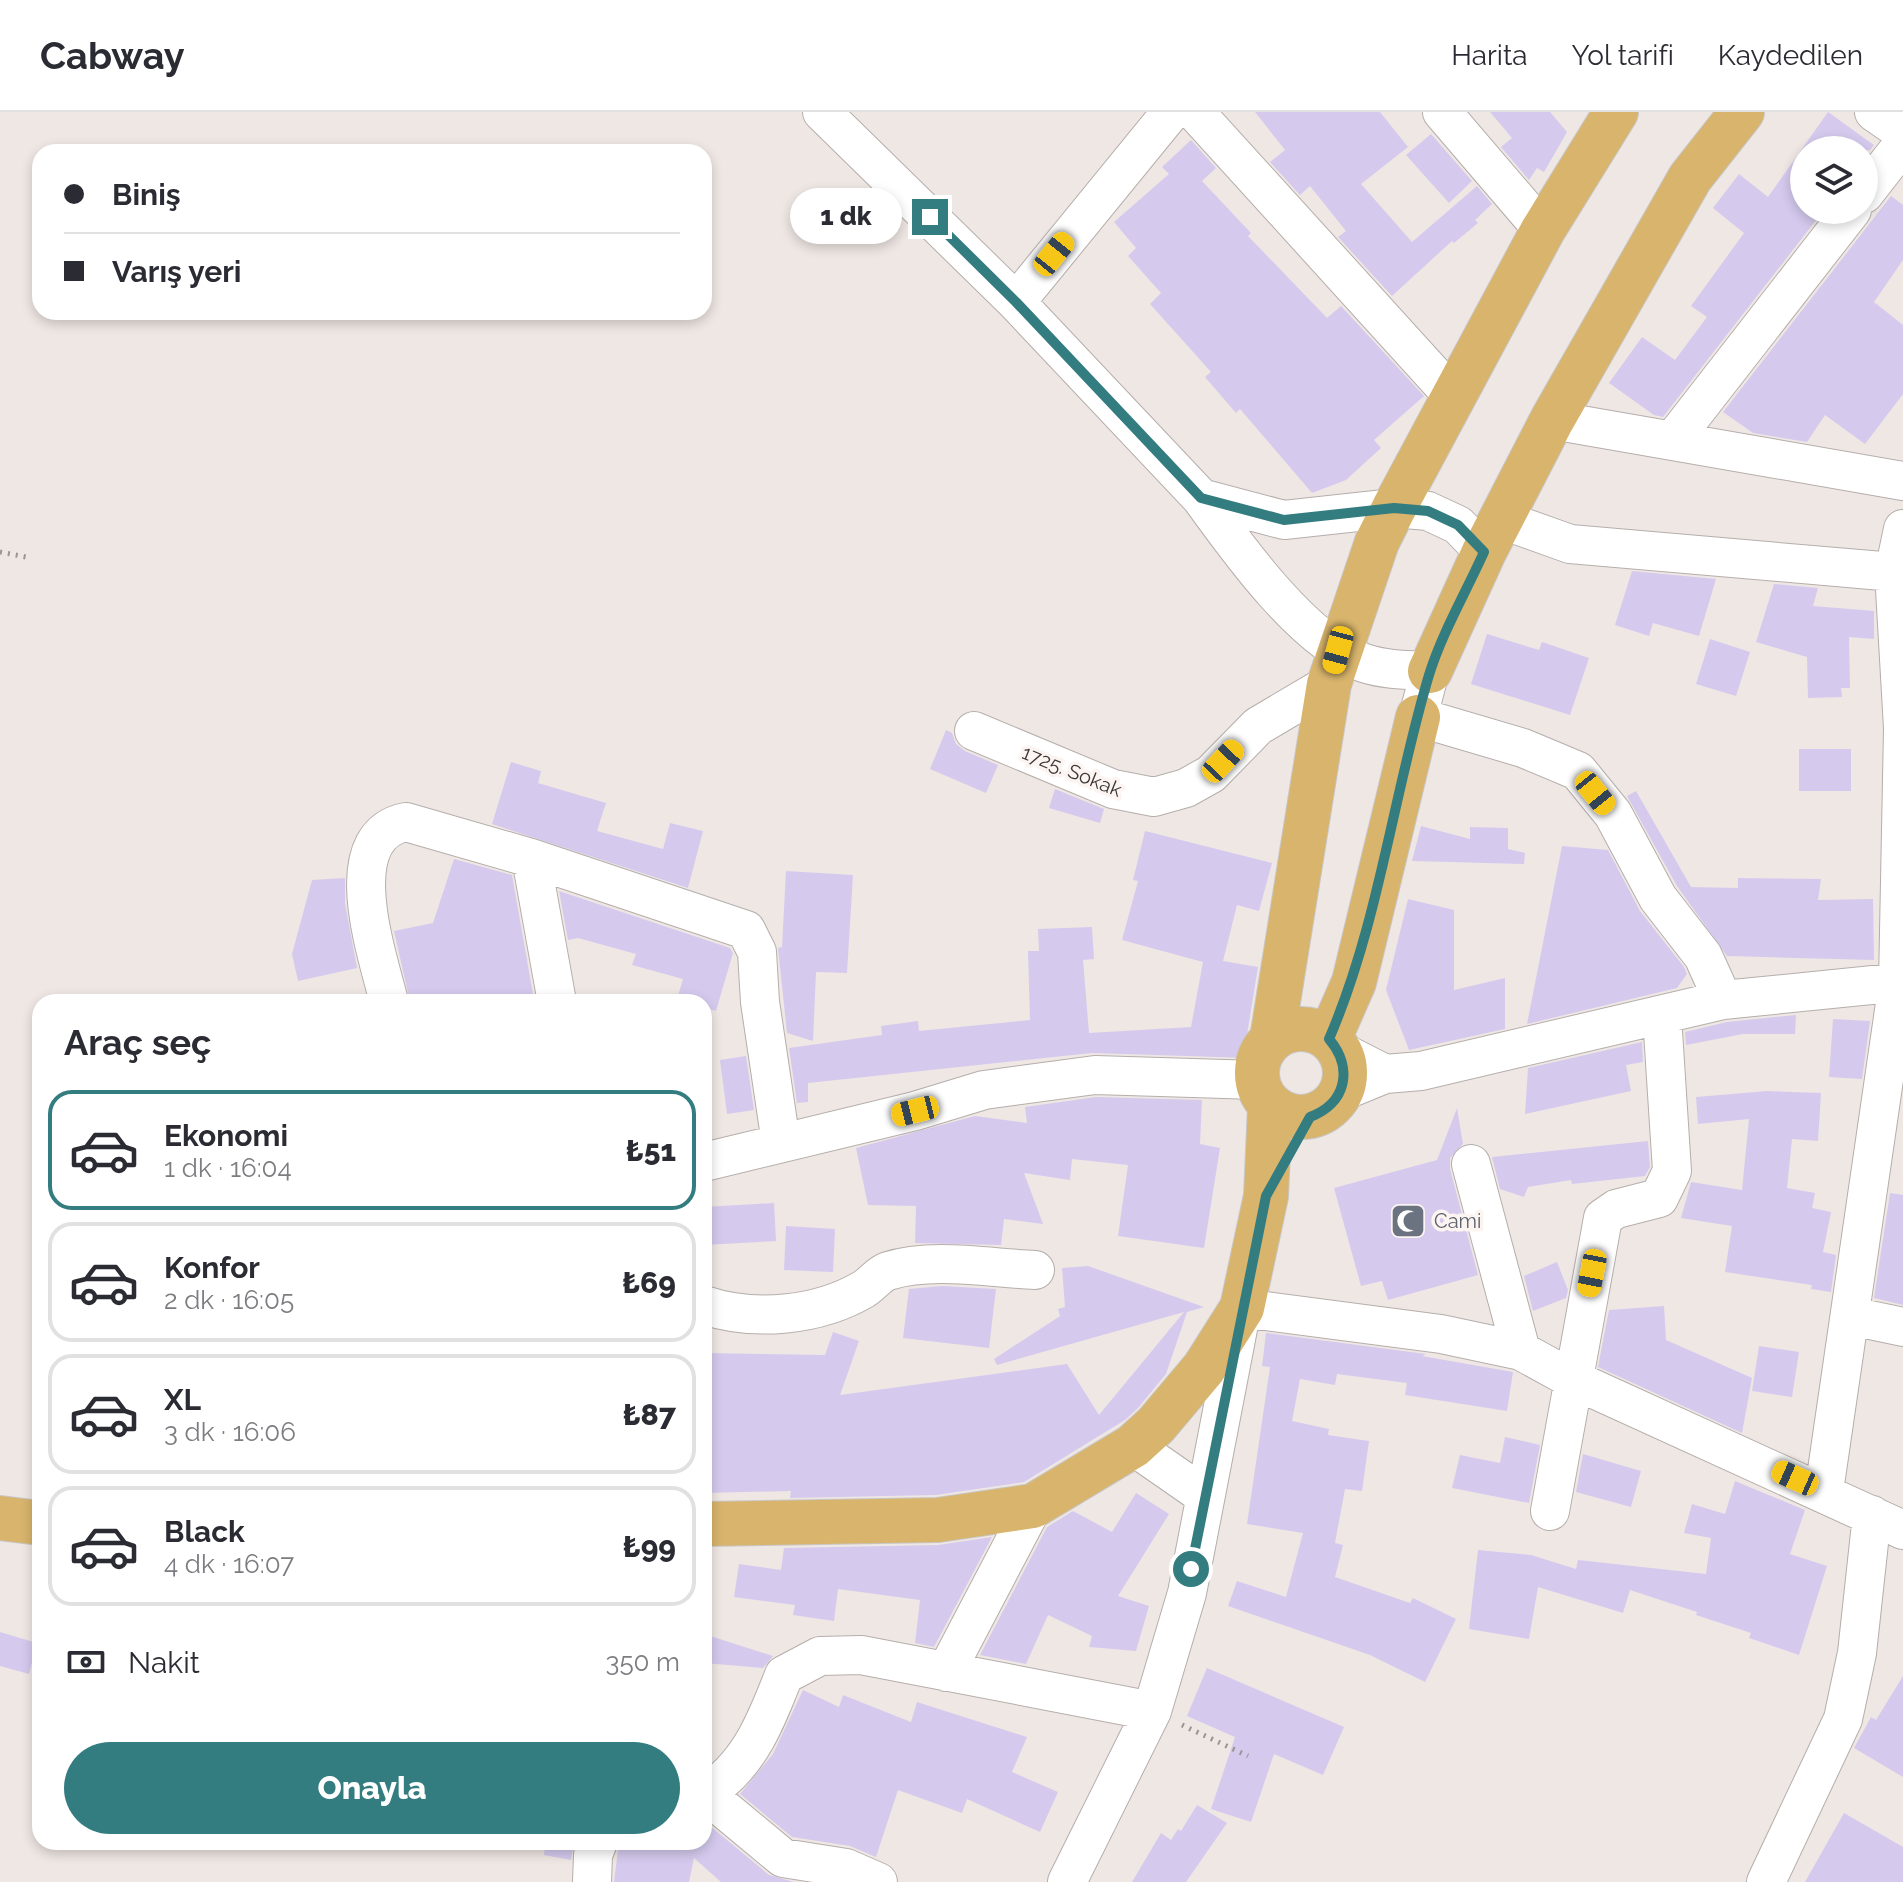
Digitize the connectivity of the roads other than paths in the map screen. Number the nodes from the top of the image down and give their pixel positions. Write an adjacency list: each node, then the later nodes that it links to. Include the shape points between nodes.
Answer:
1 (822, 112): 13 (street)
2 (1171, 112): 13 (street)
3 (1195, 112): 14 (street)
4 (1442, 112): 12 (street)
5 (1616, 112): 12 (main road)
6 (1742, 112): 15 (main road, via 1690,178)
7 (1874, 112): 8 (street)
8 (1903, 132)
9 (1903, 144): 10 (street)
10 (1878, 176)
11 (1841, 224): 16 (street)
12 (1543, 230): 14 (main road)
13 (1016, 302): 18 (street)
14 (1453, 396): 19 (main road)
15 (1552, 420): 16 (street); 21 (main road)
16 (1673, 440): 17 (street)
17 (1903, 481)
18 (1201, 498): 19 (street, via 1284,520); 23 (street)
19 (1394, 508): 21 (street, via 1428,511); 23 (main road)
20 (1903, 529): 22 (street)
21 (1492, 536): 22 (street); 24 (main road)
22 (1894, 572): 26 (street)
23 (1333, 667): 24 (street, via 1362,662); 27 (street, 1725. Sokak, via 1258,726 1211,774 1154,797 1113,789); 34 (main road)
24 (1430, 671): 25 (street)
25 (1418, 717): 32 (street, via 1523,748 1578,771 1613,814 1658,898 1703,956); 35 (main road, via 1354,982)
26 (1903, 728): 29 (street)
27 (974, 731)
28 (531, 858): 30 (street, via 406,822 389,826 367,866 366,903); 31 (street); 36 (street, via 746,930 757,952)
29 (1900, 983): 32 (street); 42 (street)
30 (387, 994)
31 (556, 994)
32 (1723, 1000): 33 (street)
33 (1662, 1016): 35 (street, via 1421,1071); 45 (street, via 1672,1171 1659,1198 1616,1209 1603,1218)
34 (1272, 1039): 35 (main road, via 1301,1029); 35 (main road, via 1257,1065)
35 (1308, 1081): 36 (street, via 1095,1075 984,1090); 41 (main road, via 1266,1196)
36 (781, 1143): 37 (street)
37 (712, 1160)
38 (1471, 1164): 44 (street)
39 (1035, 1270): 40 (street, via 922,1265 886,1272 864,1289 790,1313 728,1314)
40 (712, 1308)
41 (1242, 1308): 44 (street, via 1441,1334); 46 (main road, via 1204,1368); 48 (street)
42 (1851, 1316): 43 (street); 47 (street)
43 (1903, 1327)
44 (1521, 1351): 45 (street)
45 (1572, 1379): 47 (street); 50 (street)
46 (1133, 1446): 48 (street); 49 (main road)
47 (1824, 1491): 53 (street)
48 (1205, 1496): 56 (street, via 1187,1593)
49 (1033, 1506): 54 (main road, via 938,1520); 55 (street)
50 (1550, 1511)
51 (0, 1518): 52 (main road)
52 (32, 1522)
53 (1887, 1522): 63 (street, via 1843,1719)
54 (712, 1524)
55 (946, 1672): 56 (street); 57 (street, via 861,1655 820,1656 784,1675 760,1736 736,1769)
56 (1152, 1711): 62 (street)
57 (712, 1788)
58 (712, 1800): 61 (street, via 783,1858 846,1868)
59 (595, 1850): 60 (street)
60 (592, 1882)
61 (878, 1882)
62 (1067, 1882)
63 (1766, 1882)

